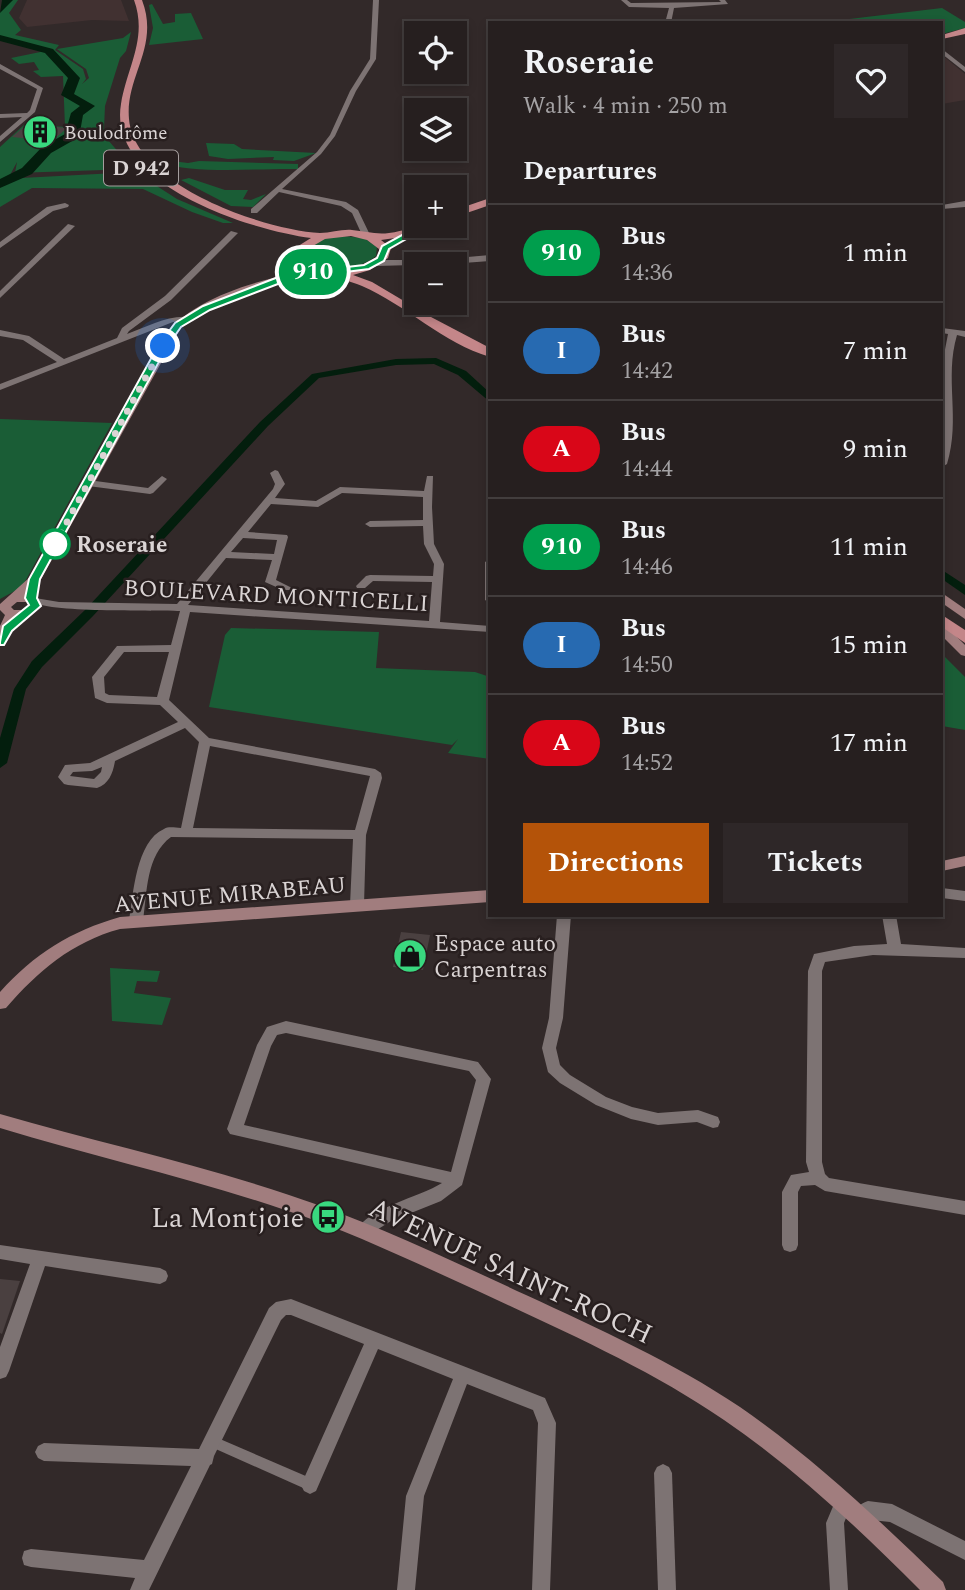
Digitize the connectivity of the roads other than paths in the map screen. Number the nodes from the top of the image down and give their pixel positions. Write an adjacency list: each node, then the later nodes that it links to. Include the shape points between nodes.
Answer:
1 (131, 0): 34 (main road, D 942, via 139,24 115,113 118,136 132,159 170,190 283,236)
2 (138, 0): 30 (main road, D 942, via 146,23 127,92 124,122 141,158 162,178 214,205 286,231)
3 (376, 0): 18 (street, via 373,59 334,135)
4 (624, 0): 6 (street, via 629,5)
5 (722, 0): 6 (street, via 724,4)
6 (671, 6): 7 (street)
7 (668, 21)
8 (965, 31): 9 (main road)
9 (943, 37)
10 (943, 52): 12 (street)
11 (0, 66): 13 (street, via 40,85 36,106)
12 (965, 70)
13 (28, 115): 14 (street); 16 (street)
14 (0, 116)
15 (0, 128): 16 (street)
16 (13, 128): 17 (street)
17 (0, 140)
18 (277, 190): 24 (street); 25 (street, via 343,204)
19 (488, 202): 23 (main road)
20 (965, 204): 22 (street)
21 (65, 205): 33 (street, via 50,209)
22 (943, 207)
23 (467, 210)
24 (254, 211)
25 (359, 221): 29 (street); 31 (street)
26 (71, 226): 44 (street)
27 (404, 232): 31 (main road)
28 (234, 233): 51 (street, via 168,298 125,330)
29 (342, 233): 30 (main road); 31 (main road)
30 (322, 236): 34 (main road)
31 (369, 236): 35 (main road)
32 (405, 238): 35 (main road)
33 (0, 246)
34 (301, 248): 39 (main road)
35 (385, 250): 36 (street); 41 (main road)
36 (404, 258)
37 (488, 258): 38 (street)
38 (467, 260)
39 (303, 261): 42 (main road); 43 (main road)
40 (404, 263): 41 (street)
41 (374, 264): 42 (main road); 52 (main road, via 380,278 400,295)
42 (334, 272): 43 (main road); 53 (main road, via 368,284)
43 (289, 276): 46 (main road)
44 (5, 287): 45 (street)
45 (0, 296)
46 (186, 319): 51 (street); 60 (main road, via 168,337)
47 (943, 331): 49 (street)
48 (0, 333): 54 (street, via 26,338)
49 (953, 333): 50 (street); 56 (street, via 947,348 952,413)
50 (965, 334)
51 (121, 340): 54 (street)
52 (488, 344)
53 (488, 352)
54 (63, 362): 55 (street)
55 (0, 387)
56 (943, 461)
57 (275, 473): 62 (street, via 280,484)
58 (430, 478): 61 (street)
59 (162, 479): 60 (street, via 150,491)
60 (88, 483): 68 (main road)
61 (427, 494): 62 (street, via 340,491 318,504); 63 (street)
62 (269, 502): 65 (street)
63 (428, 523): 64 (street); 69 (street, via 429,544 439,564)
64 (370, 524)
65 (241, 535): 66 (street); 67 (street, via 283,537)
66 (223, 555): 67 (street); 75 (street)
67 (278, 557): 71 (street, via 270,582)
68 (35, 579): 73 (main road); 74 (main road)
69 (438, 579): 70 (street, via 370,578); 79 (street)
70 (361, 586)
71 (287, 588)
72 (943, 598): 77 (main road)
73 (31, 606): 74 (main road); 74 (main road); 75 (street, BOULEVARD MONTICELLI); 81 (main road)
74 (7, 607): 81 (main road)
75 (184, 608): 79 (street, BOULEVARD MONTICELLI); 86 (street)
76 (943, 608): 80 (main road)
77 (965, 615)
78 (943, 621): 84 (main road)
79 (434, 625): 82 (street, BOULEVARD MONTICELLI)
80 (965, 625)
81 (8, 629): 85 (main road)
82 (488, 629)
83 (943, 630): 87 (main road)
84 (965, 638)
85 (0, 642)
86 (175, 649): 88 (street); 88 (street, via 121,648 98,677 99,695 107,699)
87 (965, 652)
88 (163, 701): 89 (street)
89 (186, 723): 90 (street); 91 (street)
90 (205, 741): 92 (street); 93 (street, via 375,773)
91 (109, 760)
92 (186, 832): 93 (street); 102 (street, via 168,832 150,848)
93 (360, 835): 99 (street)
94 (965, 861): 95 (main road)
95 (943, 866)
96 (943, 893): 98 (street)
97 (488, 896): 99 (main road, AVENUE MIRABEAU)
98 (965, 897)
99 (357, 905): 102 (main road, AVENUE MIRABEAU)
100 (564, 917): 107 (street, via 556,1018 549,1048 553,1068 601,1101 631,1112 658,1119 698,1116)
101 (889, 917): 103 (street)
102 (136, 921): 105 (main road, AVENUE MIRABEAU, via 75,938 29,970)
103 (895, 949): 104 (street); 108 (street, via 819,958 815,971 814,1162)
104 (965, 953)
105 (0, 1003)
106 (0, 1121): 111 (main road, AVENUE SAINT-ROCH, via 226,1183)
107 (713, 1122)
108 (818, 1178): 110 (street, via 825,1184); 112 (street, via 796,1180 790,1192)
109 (457, 1180): 109 (street, via 484,1079 473,1066 286,1027 272,1031 235,1129); 111 (street, via 433,1199 379,1218)
110 (965, 1208)
111 (363, 1231): 123 (main road, AVENUE SAINT-ROCH, via 667,1374 771,1443)
112 (790, 1245)
113 (0, 1252): 114 (street)
114 (40, 1258): 115 (street); 117 (street)
115 (160, 1276)
116 (374, 1340): 118 (street); 119 (street, via 291,1307 282,1308 275,1314); 122 (street)
117 (0, 1371)
118 (463, 1374): 129 (street, via 415,1496); 130 (street, via 539,1404 544,1412)
119 (210, 1450): 120 (street); 122 (street); 127 (street)
120 (44, 1452)
121 (663, 1473): 131 (street)
122 (310, 1485)
123 (843, 1503): 124 (main road, AVENUE SAINT-ROCH); 132 (street, via 835,1523)
124 (860, 1518): 125 (street, via 868,1510 892,1513); 133 (main road, AVENUE SAINT-ROCH)
125 (965, 1551)
126 (32, 1558): 127 (street)
127 (149, 1570): 128 (street)
128 (139, 1590)
129 (406, 1590)
130 (541, 1590)
131 (667, 1590)
132 (839, 1590)
133 (935, 1590)

